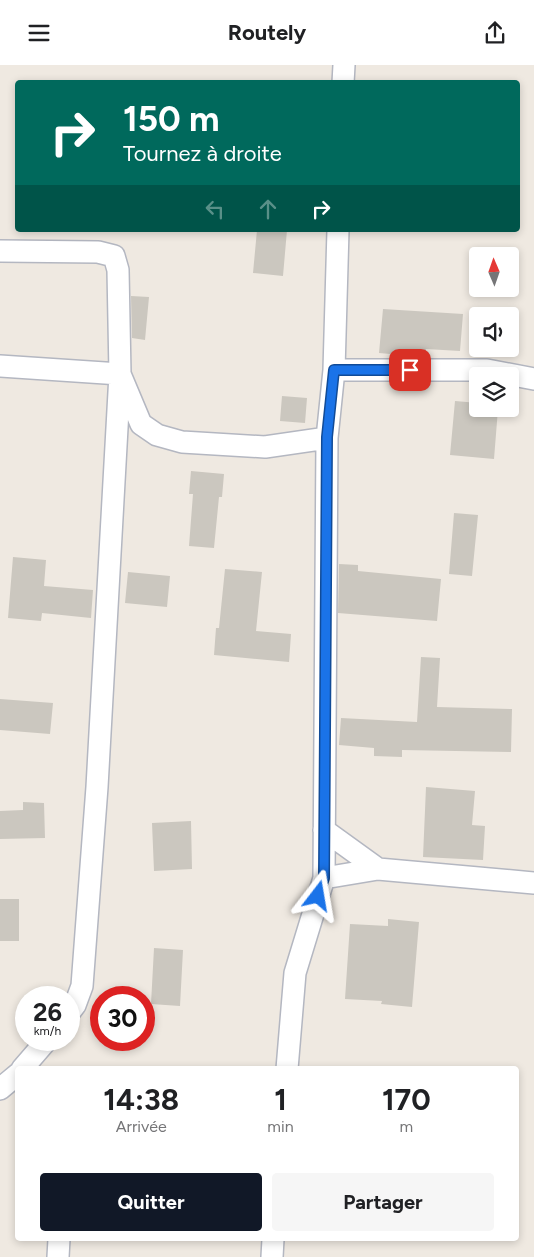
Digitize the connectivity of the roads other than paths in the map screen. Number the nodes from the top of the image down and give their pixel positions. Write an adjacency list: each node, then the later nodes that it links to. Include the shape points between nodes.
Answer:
1 (344, 65): 2 (street)
2 (343, 80)
3 (338, 232): 6 (street)
4 (0, 251): 7 (street, via 98,252 114,257 118,270)
5 (0, 366): 7 (street)
6 (334, 370): 8 (street, via 486,370); 9 (street)
7 (120, 374): 9 (street, via 141,424 156,435 182,442 265,447); 14 (street)
8 (534, 379)
9 (327, 437): 10 (street)
10 (324, 830): 11 (street); 12 (street)
11 (378, 869): 12 (street); 13 (street)
12 (324, 878): 17 (street, via 295,973)
13 (534, 883)
14 (80, 991)
15 (38, 1051): 16 (street)
16 (25, 1066)
17 (287, 1066)
18 (15, 1077): 19 (street)
19 (0, 1090): 20 (street)
20 (15, 1091)
21 (59, 1241): 23 (street)
22 (273, 1241): 24 (street)
23 (58, 1257)
24 (272, 1257)

